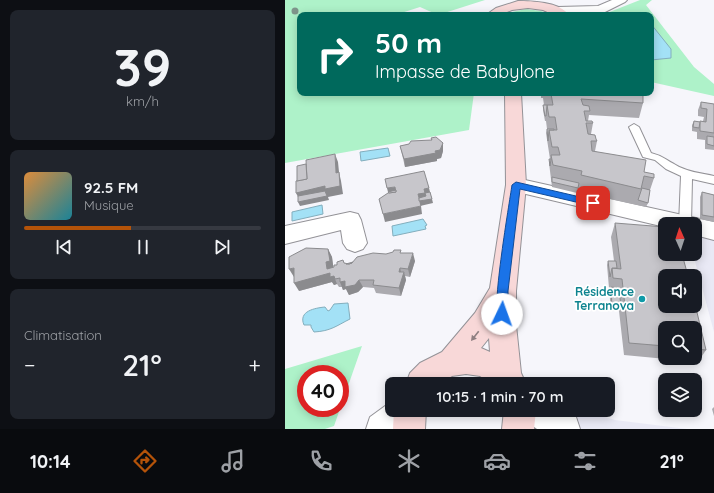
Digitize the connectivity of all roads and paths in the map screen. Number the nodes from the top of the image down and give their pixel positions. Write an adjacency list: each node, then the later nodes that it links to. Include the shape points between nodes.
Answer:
1 (513, 0): 4 (street)
2 (621, 0): 7 (street)
3 (536, 3): 4 (street); 6 (street)
4 (503, 8): 5 (street)
5 (497, 12)
6 (558, 12)
7 (594, 12)
8 (513, 96): 12 (street)
9 (634, 127): 10 (lane, via 647,155 659,158 670,167)
10 (687, 174): 11 (lane); 13 (lane)
11 (714, 180)
12 (516, 185): 14 (street); 19 (street)
13 (685, 217)
14 (658, 218)
15 (702, 228): 16 (street)
16 (714, 231)
17 (285, 235): 18 (street, via 350,220)
18 (355, 242)
19 (503, 291): 20 (street, one-way to 20, via 485,322); 23 (street, via 501,325)
20 (452, 362): 21 (street); 22 (street, via 482,362 496,368)
21 (426, 377)
22 (505, 377)
23 (508, 377)
24 (397, 417): 28 (street)
25 (410, 417): 29 (street)
26 (519, 417): 30 (street)
27 (547, 417): 31 (street)
28 (382, 429)
29 (409, 429)
30 (518, 429)
31 (564, 429)

